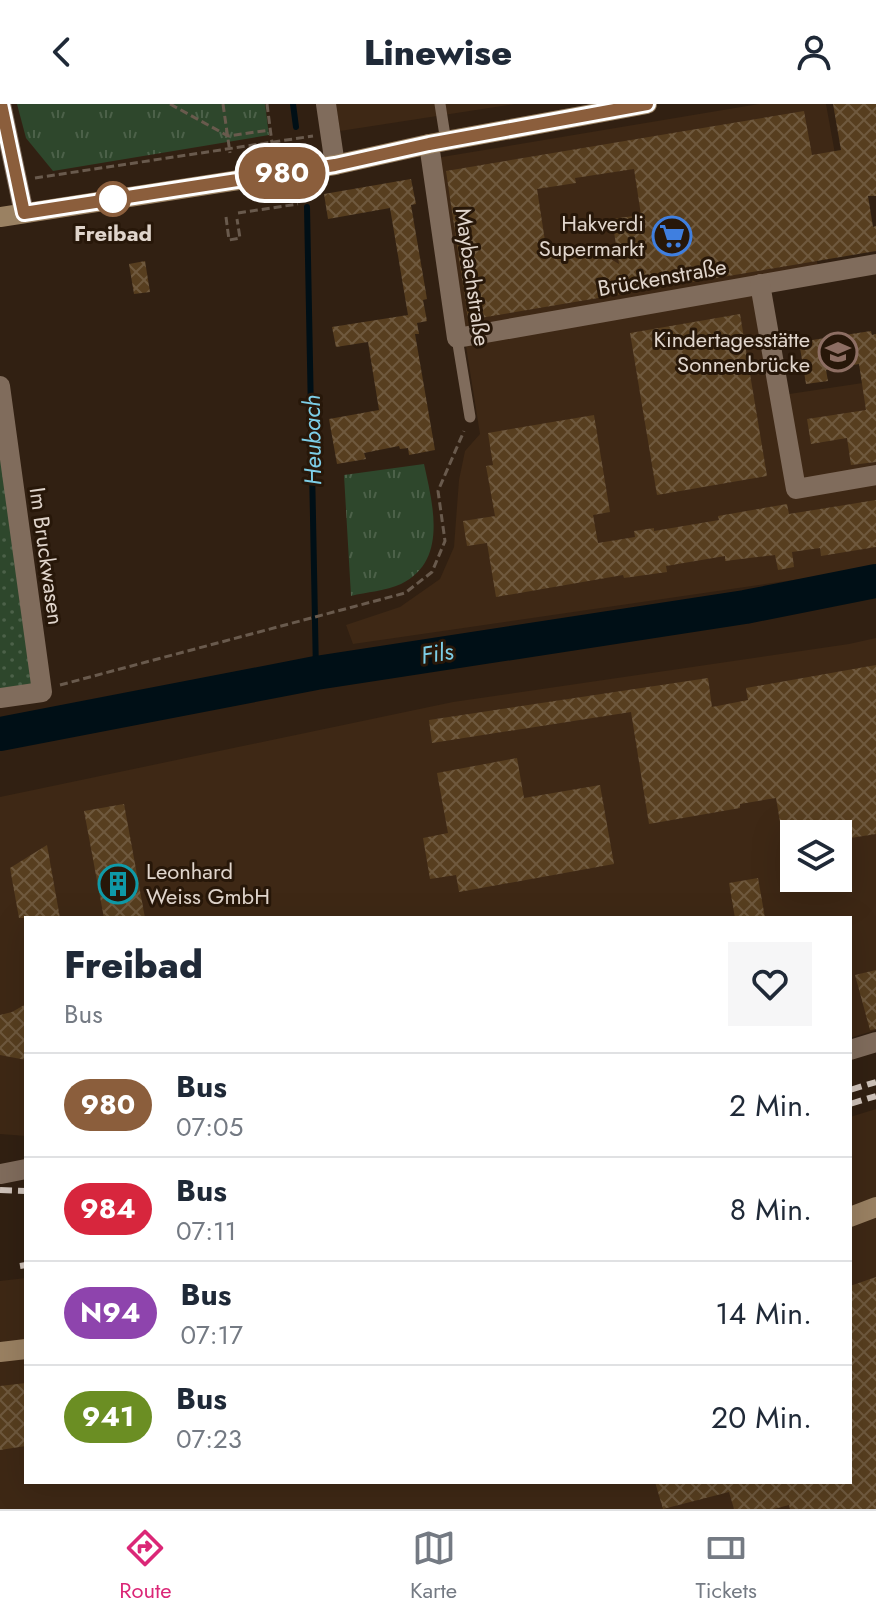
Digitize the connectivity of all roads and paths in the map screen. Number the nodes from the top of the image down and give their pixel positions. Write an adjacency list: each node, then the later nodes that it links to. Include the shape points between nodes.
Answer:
1 (1, 104): 15 (street)
2 (170, 104): 10 (path)
3 (223, 104): 10 (path)
4 (267, 104): 8 (path)
5 (326, 104): 9 (street)
6 (440, 104): 12 (lane)
7 (647, 104): 12 (main road)
8 (270, 130): 10 (path); 11 (path)
9 (330, 134): 11 (path); 14 (street)
10 (228, 136): 13 (path)
11 (272, 143): 13 (path)
12 (438, 143): 14 (main road); 24 (street, Maybachstraße)
13 (230, 151): 15 (path)
14 (335, 165): 17 (main road)
15 (18, 180): 17 (street)
16 (298, 204): 18 (path)
17 (24, 213): 19 (main road)
18 (238, 213)
19 (0, 217)
20 (226, 217): 21 (path, via 229,240 240,238)
21 (237, 219)
22 (876, 264): 23 (street, Brückenstraße)
23 (760, 284): 24 (street, Brückenstraße); 27 (street, via 796,489)
24 (457, 338): 26 (lane, Maybachstraße)
25 (0, 386): 28 (street, Im Bruckwasen)
26 (470, 417): 28 (path, via 438,491 445,541 432,572 405,593)
27 (876, 475)
28 (42, 692): 29 (street)
29 (0, 698)
30 (876, 1042): 31 (street)
31 (852, 1049)
32 (24, 1169): 33 (street)
33 (1, 1174)
34 (876, 1207): 35 (main road)
35 (852, 1216)
36 (24, 1349): 37 (main road)
37 (0, 1352)

